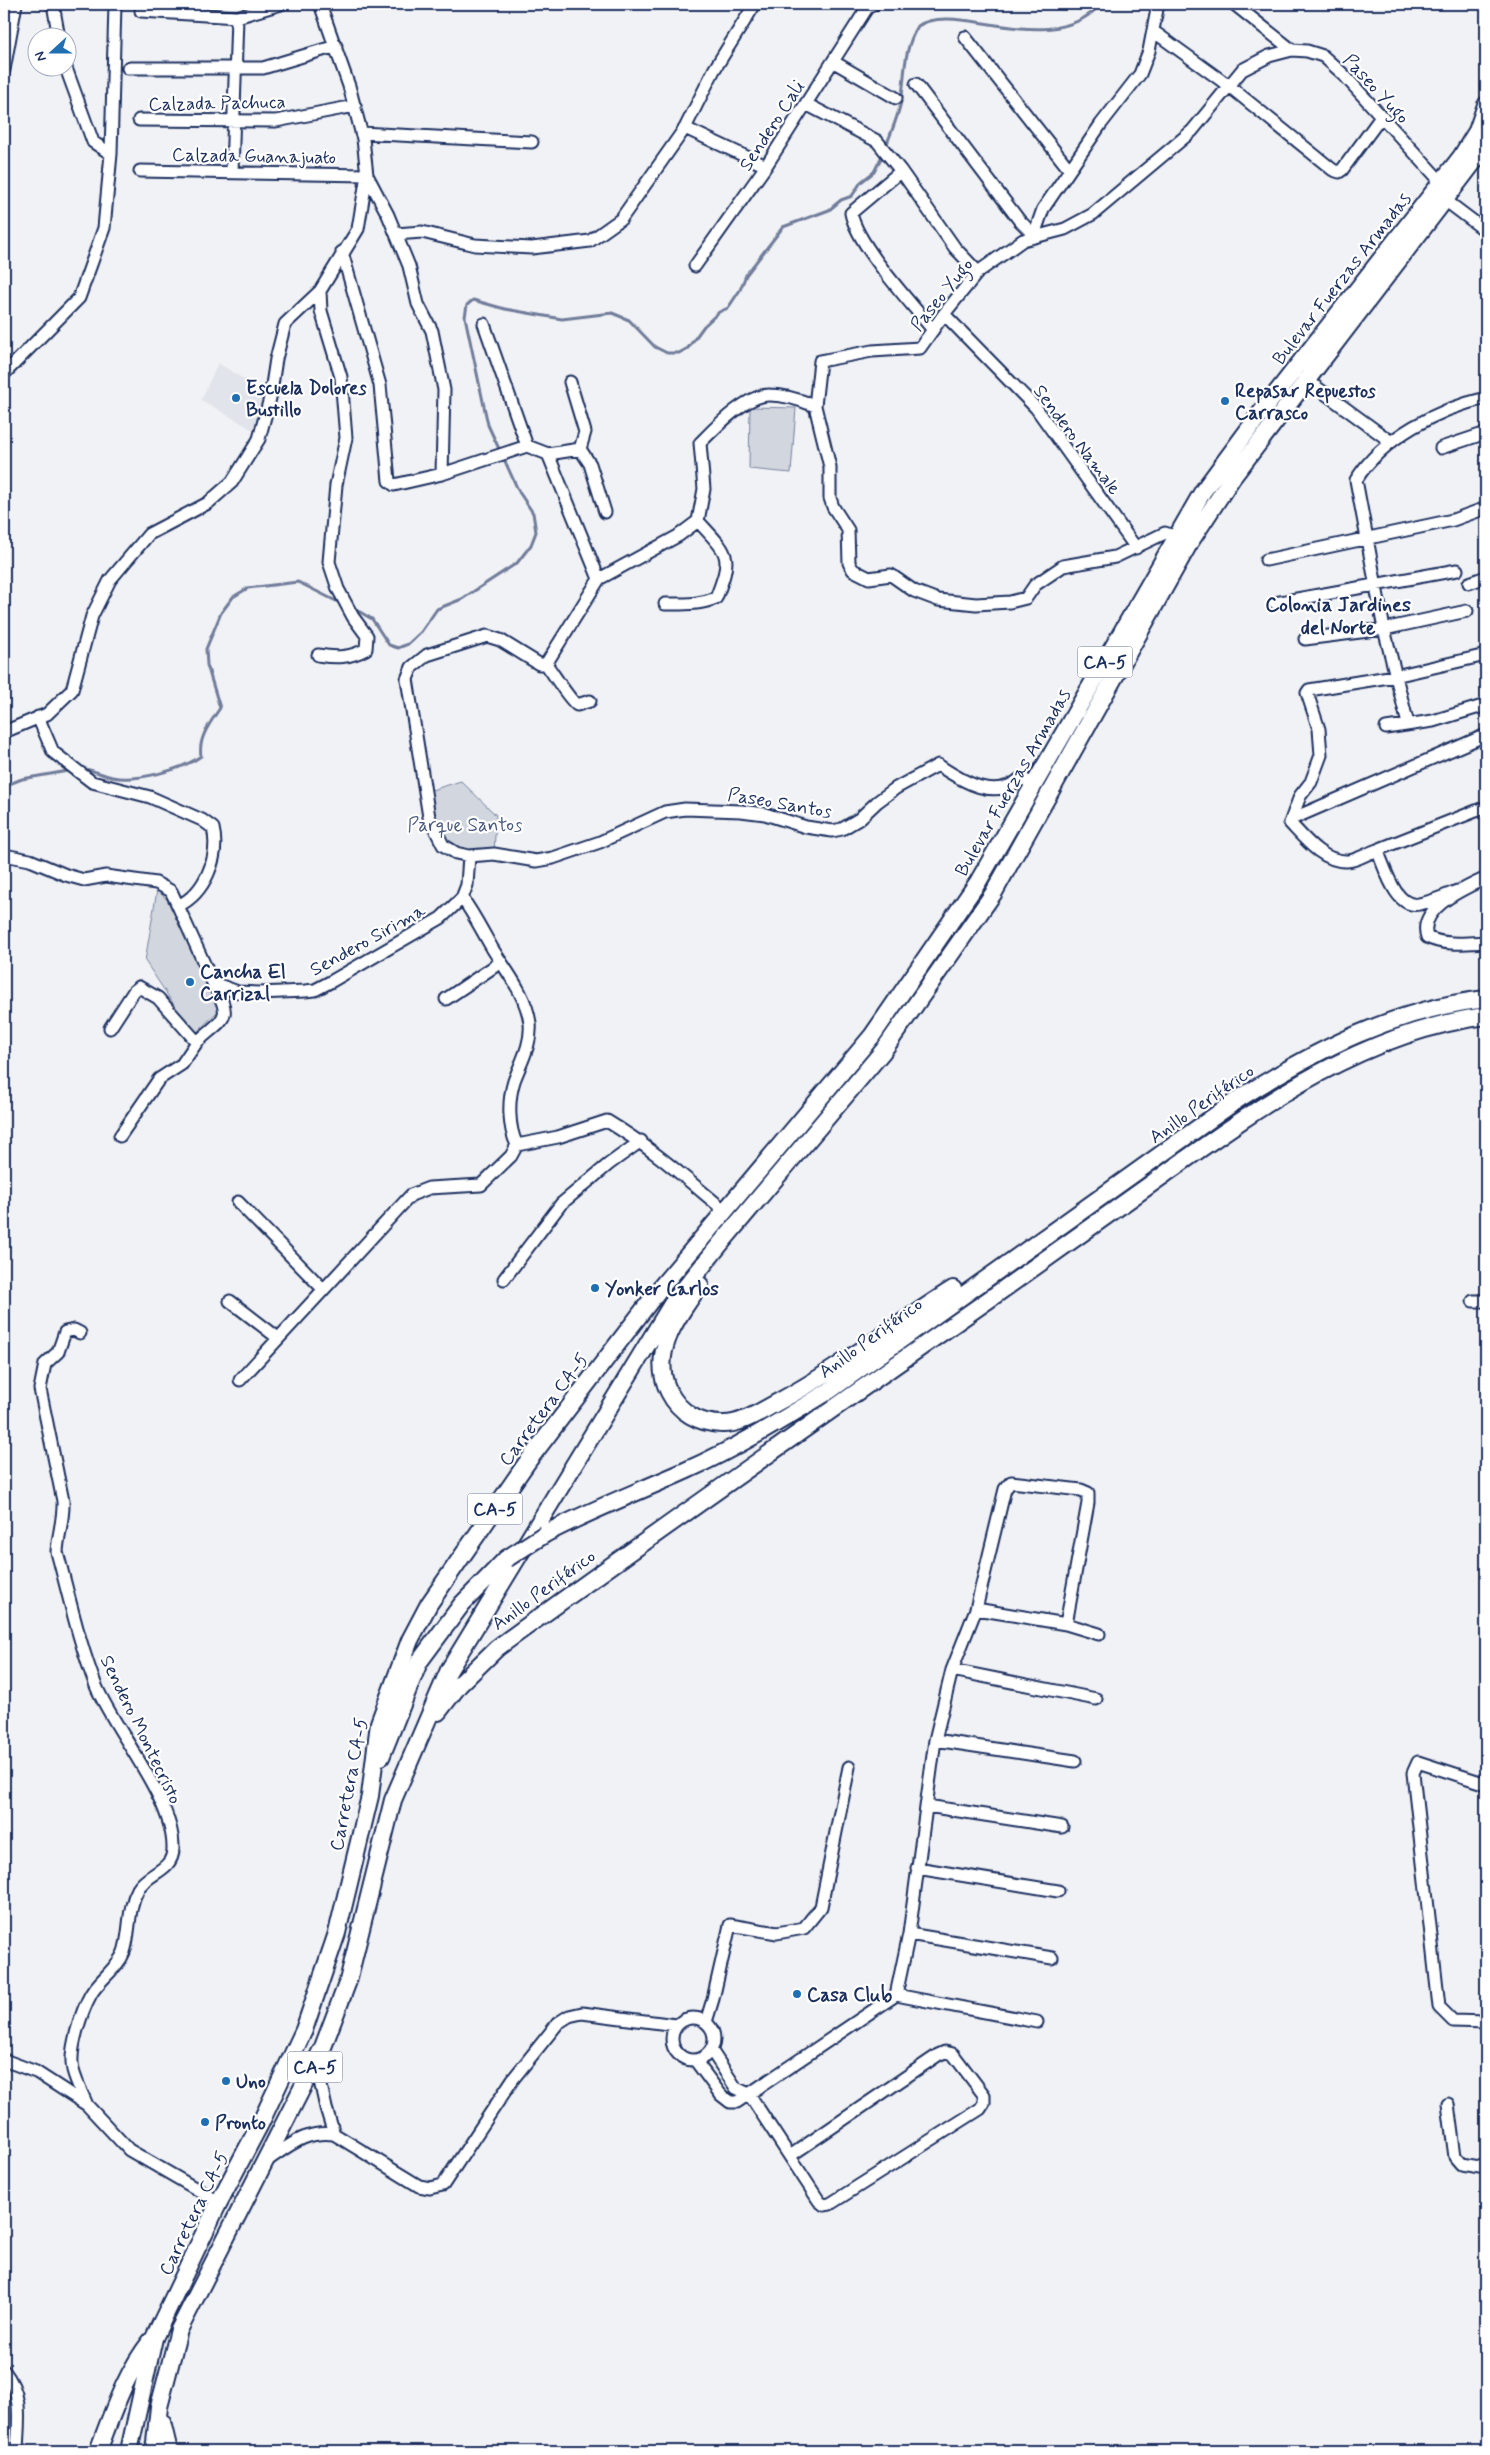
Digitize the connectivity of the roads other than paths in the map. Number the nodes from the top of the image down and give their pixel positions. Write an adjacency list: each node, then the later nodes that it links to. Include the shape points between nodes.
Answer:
1 (16, 4): 19 (street)
2 (53, 4): 12 (street)
3 (115, 4): 35 (street)
4 (281, 4): 11 (street)
5 (320, 4): 15 (street)
6 (755, 4): 31 (street, via 714,70)
7 (874, 4): 17 (street, Sendero Cali, via 867,8)
8 (1158, 4): 13 (street)
9 (1234, 4): 16 (street)
10 (141, 11): 11 (street)
11 (237, 17): 20 (street)
12 (57, 28)
13 (1153, 32): 23 (street); 37 (street, via 1140,74)
14 (965, 37): 37 (street)
15 (336, 46): 20 (street, via 263,68); 27 (street)
16 (1292, 50): 23 (street, Paseo Yugo, via 1249,65); 28 (street, Paseo Yugo, via 1323,56)
17 (834, 62): 24 (street); 25 (street, Sendero Cali)
18 (128, 68): 20 (street)
19 (4, 70)
20 (236, 70): 30 (street)
21 (70, 78): 35 (street, via 93,142)
22 (916, 84): 46 (street, via 1019,220)
23 (1230, 86): 28 (street, via 1339,172); 46 (street, Paseo Yugo, via 1192,130 1093,214 1065,229)
24 (896, 98)
25 (806, 104): 36 (street, Sendero Cali); 39 (street, via 877,141)
26 (1486, 105): 42 (highway, Bulevar Fuerzas Armadas / CA-5, via 1477,131)
27 (354, 106): 30 (street, Calzada Pachuca, via 276,122); 32 (street)
28 (1381, 117): 42 (street, Paseo Yugo)
29 (139, 120): 30 (street, Calzada Pachuca)
30 (234, 122): 40 (street)
31 (685, 128): 36 (street); 45 (street, via 621,219 590,241 532,248 474,245 422,232)
32 (361, 133): 33 (street); 41 (street)
33 (532, 142)
34 (1486, 146): 43 (highway, Bulevar Fuerzas Armadas / CA-5)
35 (111, 154): 54 (street, via 104,228 79,298)
36 (766, 166): 48 (street, Sendero Cali)
37 (1069, 169): 46 (street, via 1043,209)
38 (140, 170): 40 (street, Calzada Guanajuato)
39 (901, 171): 49 (street, via 955,248); 53 (street, via 851,213 853,226)
40 (232, 173): 41 (street, Calzada Guanajuato)
41 (367, 175): 45 (street); 47 (street, via 358,229)
42 (1442, 183): 69 (highway, Bulevar Fuerzas Armadas / CA-5, via 1263,410 1203,492)
43 (1445, 200): 44 (street); 55 (highway, Bulevar Fuerzas Armadas / CA-5)
44 (1486, 231)
45 (396, 234): 65 (street, via 410,266 418,304 432,330 442,382)
46 (1034, 235): 49 (street, Paseo Yugo)
47 (342, 252): 50 (street); 65 (street, via 380,385 388,481 394,485)
48 (695, 266)
49 (978, 272): 51 (street, Paseo Yugo)
50 (320, 291): 83 (street, via 321,311 341,376 346,438 336,485 329,562 338,589 367,636 366,649 354,655 333,658); 89 (street, via 285,324 259,439 232,482 208,502 149,534 110,580 92,616 72,690 47,714)
51 (944, 314): 53 (street, Paseo Yugo); 71 (street, Sendero Namale, via 1036,408)
52 (484, 324): 61 (street)
53 (932, 330): 58 (street, Paseo Yugo, via 920,348 872,351 820,361)
54 (4, 374)
55 (1308, 381): 60 (street); 116 (highway, Bulevar Fuerzas Armadas / CA-5, via 1232,478 1190,542 993,894 883,1050)
56 (570, 382): 63 (street, via 585,432)
57 (1486, 398): 60 (street, via 1441,413)
58 (815, 406): 68 (street, via 797,398 768,394 743,405 720,422 700,443 704,489); 71 (street, Paseo Yugo, via 830,467 830,498 848,530 849,563 863,576 891,575 914,591 938,600 976,604 1010,602 1026,598 1035,585 1063,566 1115,557)
59 (1486, 434): 62 (street)
60 (1390, 441): 70 (street, via 1356,480)
61 (526, 446): 64 (street); 65 (street)
62 (1441, 448)
63 (580, 449): 64 (street); 67 (street, via 590,464)
64 (548, 454): 75 (street)
65 (442, 474)
66 (1486, 508): 70 (street, via 1453,520)
67 (605, 512)
68 (698, 521): 75 (street, via 678,536); 79 (street, via 726,557 727,570 716,598 704,603)
69 (1177, 537): 71 (street, Paseo Yugo, via 1165,533); 94 (highway, Bulevar Fuerzas Armadas / CA-5)
70 (1366, 539): 72 (street); 77 (street)
71 (1136, 548)
72 (1266, 560)
73 (1457, 570): 77 (street)
74 (1486, 578): 76 (street)
75 (599, 579): 85 (street)
76 (1469, 583)
77 (1375, 586): 78 (street); 81 (street)
78 (1275, 603)
79 (665, 604)
80 (1467, 611): 81 (street)
81 (1384, 629): 82 (street); 86 (street)
82 (1305, 639)
83 (318, 655)
84 (1486, 655): 86 (street)
85 (546, 664): 87 (street, via 572,702); 99 (street, via 539,664 500,640 487,636 427,655 412,667 407,679 429,817 443,845)
86 (1394, 676): 90 (street); 96 (street, via 1309,690 1307,693 1319,729 1321,755)
87 (590, 701)
88 (1486, 705): 90 (street, via 1433,721)
89 (38, 717): 92 (street); 103 (street, via 53,752 92,782 150,797 213,828 215,855 203,884 190,901)
90 (1408, 724): 91 (street)
91 (1386, 728)
92 (4, 732)
93 (1486, 735): 96 (street, via 1294,818)
94 (1034, 784): 99 (street, Paseo Santos, via 1021,778 1004,789 982,788 938,765 896,788 854,822 832,831 741,810 685,809 665,812 600,842 553,858 536,861 494,854); 115 (highway, Bulevar Fuerzas Armadas / CA-5, via 978,882 872,1036)
95 (1486, 807): 97 (street)
96 (1290, 823): 97 (street, via 1312,847 1330,858 1348,861)
97 (1377, 850): 101 (street, via 1397,893 1411,905)
98 (4, 855): 103 (street, via 30,860 84,880 106,876 156,883 171,891)
99 (469, 856): 102 (street, via 467,885)
100 (1486, 878): 101 (street)
101 (1457, 891): 104 (street, via 1427,919 1426,937 1457,943)
102 (462, 898): 105 (street); 106 (street, Sendero Sirima, via 441,918 416,934 315,990 238,992)
103 (178, 906): 106 (street)
104 (1486, 942)
105 (501, 962): 107 (street); 114 (street, via 516,984 530,1023 527,1050 510,1098 512,1136)
106 (214, 982): 111 (street, via 226,1006 225,1015)
107 (446, 999)
108 (1486, 999): 118 (highway, Anillo Periférico, via 1435,1008 1388,1022 1339,1041 1294,1064 1240,1098)
109 (1486, 1016): 133 (highway, Anillo Periférico, via 1385,1042 1315,1074 1251,1112 497,1648 459,1685)
110 (110, 1028): 111 (street, via 139,987 158,998)
111 (197, 1042): 112 (street, via 182,1064 160,1079)
112 (120, 1136)
113 (641, 1141): 114 (street, via 607,1121 558,1137); 119 (street); 120 (street, via 561,1204)
114 (517, 1145): 121 (street, via 511,1156 481,1184 429,1188 411,1196)
115 (778, 1147): 119 (highway, Carretera CA-5 / CA-5)
116 (798, 1150): 118 (highway, via 684,1307 667,1338 663,1371 668,1391 689,1415 706,1422 723,1424 742,1420 801,1390 996,1261); 133 (highway, Carretera CA-5 / CA-5, via 672,1304 449,1670)
117 (238, 1202): 121 (street)
118 (1088, 1206): 138 (highway, Anillo Periférico, bridge, via 829,1391 766,1430 686,1471 580,1516 506,1559 462,1604 419,1662 383,1752)
119 (724, 1210): 138 (highway, Carretera CA-5 / CA-5, via 528,1461 429,1604 410,1640 379,1723)
120 (504, 1278)
121 (323, 1289): 126 (street)
122 (230, 1301): 126 (street)
123 (1473, 1301): 124 (street)
124 (1486, 1301)
125 (80, 1333): 156 (street, Sendero Montecristo, via 74,1330 65,1332 58,1352 45,1364 40,1389 63,1501 64,1516 57,1552 83,1649 97,1687 163,1807 174,1851 170,1862 142,1882 137,1890 128,1919 124,1952 91,1994 76,2035 71,2054 73,2069)
126 (278, 1338): 127 (street)
127 (240, 1380)
128 (976, 1608): 129 (street); 129 (street, via 1005,1489 1011,1482 1081,1490 1088,1493 1088,1503); 131 (street)
129 (1066, 1624): 130 (street)
130 (1099, 1634)
131 (952, 1670): 132 (street); 134 (street)
132 (1096, 1698)
133 (426, 1727): 153 (highway, Carretera CA-5 / CA-5, via 393,1800 348,1981)
134 (935, 1740): 135 (street); 139 (street)
135 (1075, 1761)
136 (848, 1767): 146 (street, via 821,1908 804,1928 776,1934 730,1925)
137 (1486, 1784): 148 (street, via 1418,1762 1413,1773 1440,2007 1452,2021)
138 (370, 1796): 161 (highway, Carretera CA-5 / CA-5, via 337,1933 304,2030)
139 (926, 1806): 140 (street); 141 (street)
140 (1062, 1826)
141 (917, 1868): 142 (street); 143 (street)
142 (1058, 1891)
143 (908, 1934): 144 (street); 145 (street)
144 (1052, 1958)
145 (896, 1995): 147 (street); 154 (street)
146 (706, 2022): 149 (street, via 690,2017); 150 (street, via 714,2036)
147 (1037, 2022)
148 (1486, 2022)
149 (676, 2025): 152 (street, via 671,2041 674,2049 687,2060); 157 (street, via 582,2013 558,2022 513,2079 442,2184 430,2188 419,2186)
150 (711, 2050): 152 (street, via 703,2058); 154 (street, via 736,2088)
151 (4, 2060): 156 (street, via 36,2072)
152 (695, 2060): 154 (street, via 730,2102 737,2102)
153 (316, 2063): 157 (street); 159 (highway, Carretera CA-5 / CA-5)
154 (750, 2094): 158 (street)
155 (1448, 2104): 160 (street, via 1454,2158 1462,2164)
156 (87, 2105): 161 (street, via 129,2150)
157 (334, 2134): 159 (street, via 309,2134)
158 (790, 2156): 158 (street, via 819,2201 824,2205 830,2204 980,2109 984,2095 953,2054 945,2052)
159 (266, 2161): 164 (highway, Carretera CA-5 / CA-5, via 180,2330)
160 (1486, 2168)
161 (219, 2202): 162 (highway, Carretera CA-5 / CA-5)
162 (154, 2338): 166 (highway, via 135,2362); 167 (highway, Carretera CA-5 / CA-5)
163 (4, 2371): 165 (street, via 18,2396)
164 (159, 2407): 168 (highway, Carretera CA-5 / CA-5); 169 (highway)
165 (17, 2451)
166 (98, 2451)
167 (129, 2451)
168 (154, 2451)
169 (169, 2451)

